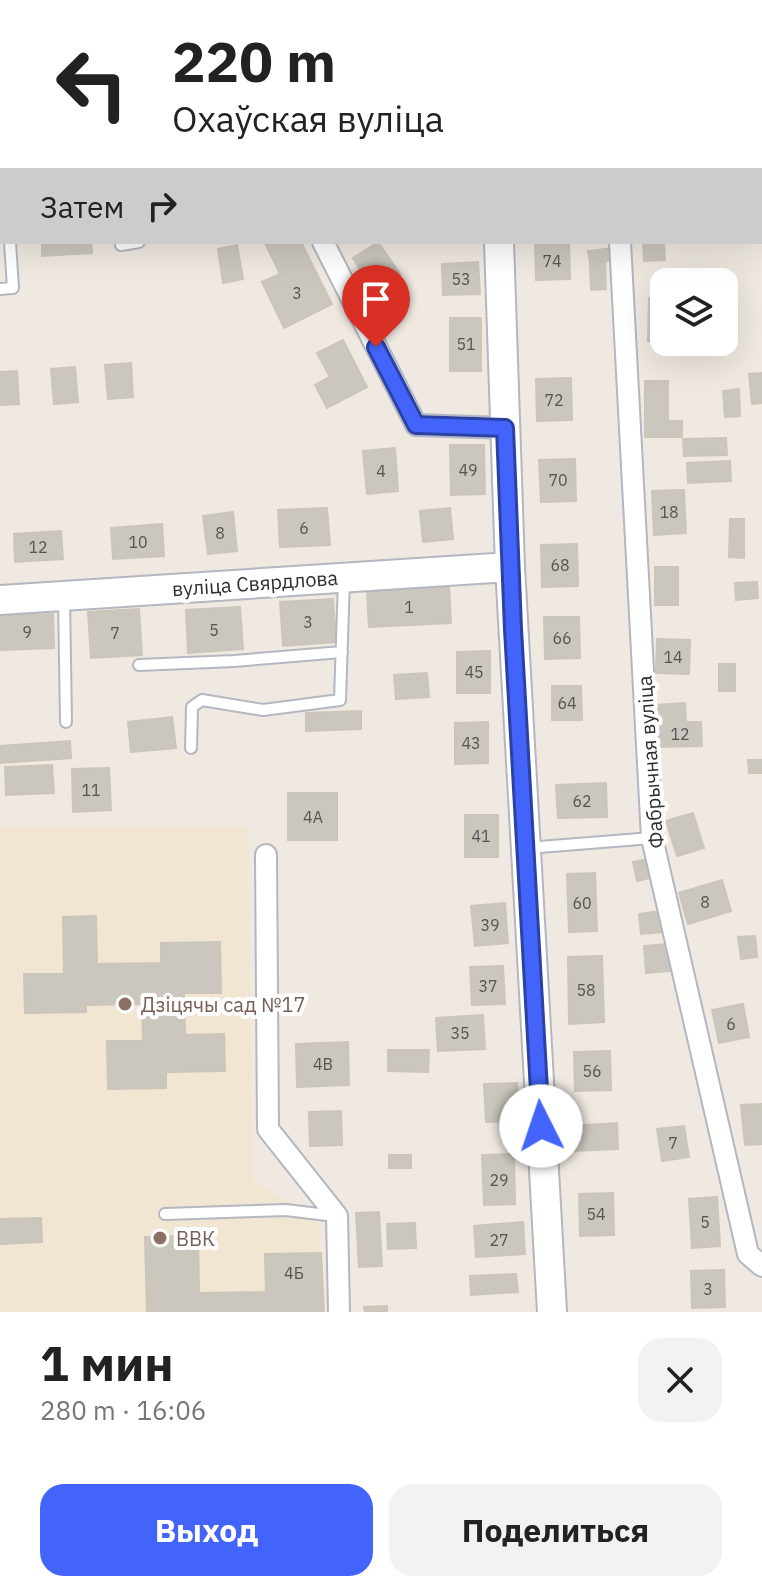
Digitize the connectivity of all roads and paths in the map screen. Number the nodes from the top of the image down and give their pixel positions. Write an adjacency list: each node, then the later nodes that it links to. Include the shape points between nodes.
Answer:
1 (10, 244): 7 (lane, via 13,288)
2 (127, 244): 6 (lane)
3 (324, 244): 8 (street, via 416,425)
4 (499, 244): 8 (street)
5 (620, 244): 17 (street, Фабрычная вуліца)
6 (121, 245)
7 (0, 289)
8 (505, 428): 9 (street)
9 (510, 567): 10 (street, вуліца Свярдлова); 18 (street)
10 (344, 577): 11 (street, вуліца Свярдлова); 13 (lane)
11 (63, 595): 12 (street, вуліца Свярдлова); 15 (lane)
12 (0, 600)
13 (342, 652): 14 (lane); 16 (lane, via 340,700 263,710 202,700 192,707)
14 (139, 665)
15 (66, 722)
16 (191, 748)
17 (652, 838): 18 (lane); 22 (street, Фабрычная вуліца, via 748,1254)
18 (525, 848): 24 (street)
19 (266, 855): 21 (street, via 268,1129)
20 (165, 1214): 21 (lane, via 286,1210)
21 (337, 1216): 23 (street)
22 (762, 1266)
23 (339, 1312)
24 (552, 1312)

